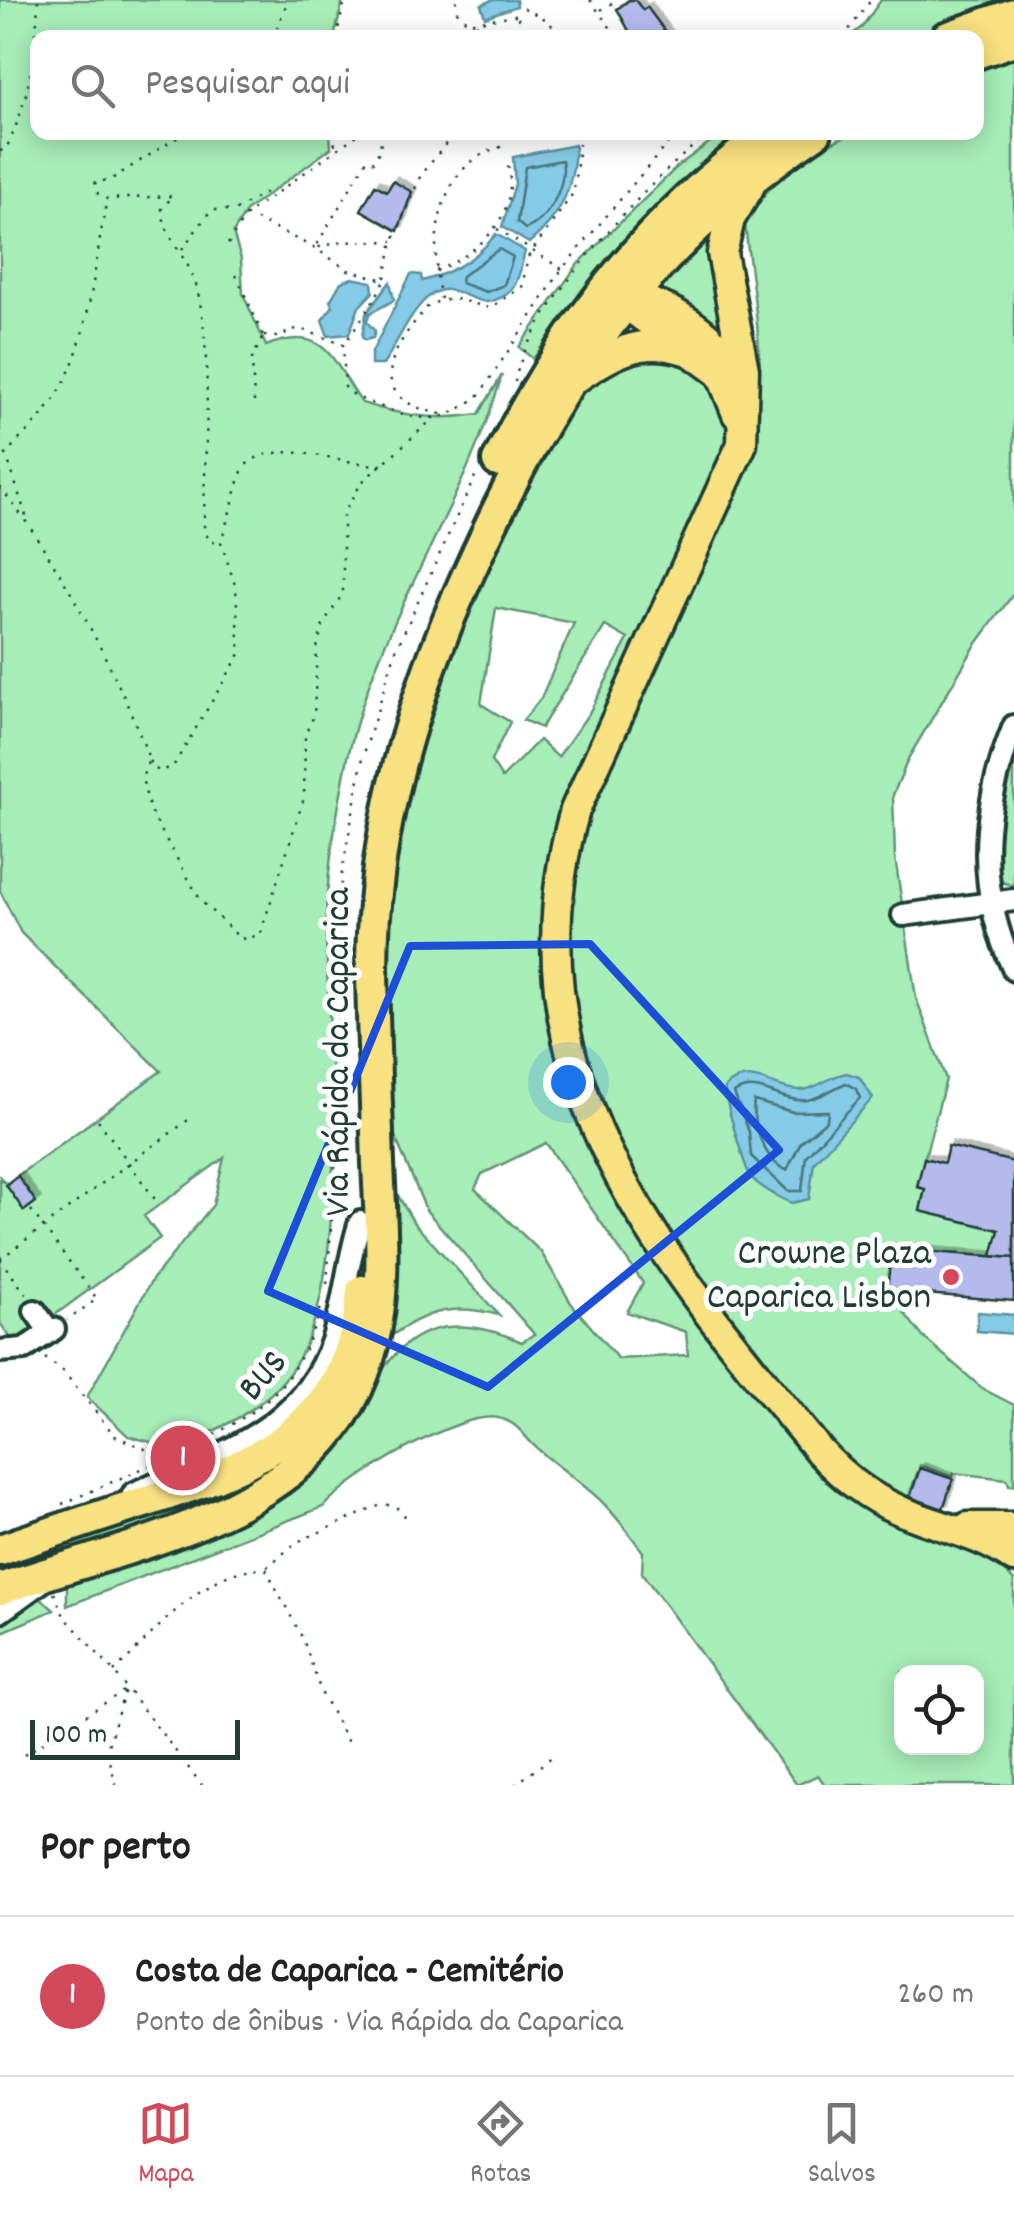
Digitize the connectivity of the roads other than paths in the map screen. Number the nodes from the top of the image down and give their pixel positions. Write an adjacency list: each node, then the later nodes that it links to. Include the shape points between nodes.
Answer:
1 (1014, 14): 2 (highway)
2 (969, 30)
3 (1014, 40): 4 (highway)
4 (984, 50)
5 (760, 140): 8 (highway, Via Rápida da Caparica)
6 (805, 140): 7 (highway, Via Rápida da Caparica)
7 (757, 174): 9 (main road, via 724,235); 10 (highway, Via Rápida da Caparica, via 690,230)
8 (644, 240): 10 (main road, via 629,279); 11 (highway, Via Rápida da Caparica)
9 (729, 297): 12 (main road, via 726,322); 14 (main road)
10 (634, 306): 11 (main road, via 613,296); 12 (main road, via 664,307); 13 (highway, Via Rápida da Caparica)
11 (572, 329): 26 (highway, Via Rápida da Caparica, via 529,399 424,623 380,755 360,856 352,952 362,1280 356,1328 340,1374 310,1418 242,1468 67,1515)
12 (706, 349): 13 (main road, via 637,346 607,356); 14 (main road, via 737,376); 15 (main road, via 737,410)
13 (563, 386): 23 (highway, Via Rápida da Caparica, via 520,461 449,616 395,779 372,952 383,1282 370,1358 346,1409 310,1456 268,1490)
14 (746, 418): 15 (main road)
15 (732, 470): 25 (main road, via 574,810 555,917 564,1037 593,1120 650,1230 804,1432 862,1490)
16 (1014, 726): 18 (street, via 988,821)
17 (1014, 900): 18 (street)
18 (988, 901): 19 (street); 20 (street)
19 (903, 915)
20 (1014, 970)
21 (34, 1307): 22 (street, via 52,1330)
22 (7, 1351)
23 (200, 1521): 28 (main road); 29 (highway, Via Rápida da Caparica)
24 (1014, 1526): 25 (main road)
25 (956, 1527): 27 (main road)
26 (0, 1550)
27 (1014, 1558)
28 (47, 1578): 30 (main road); 31 (street)
29 (0, 1589)
30 (0, 1599)
31 (0, 1612)

